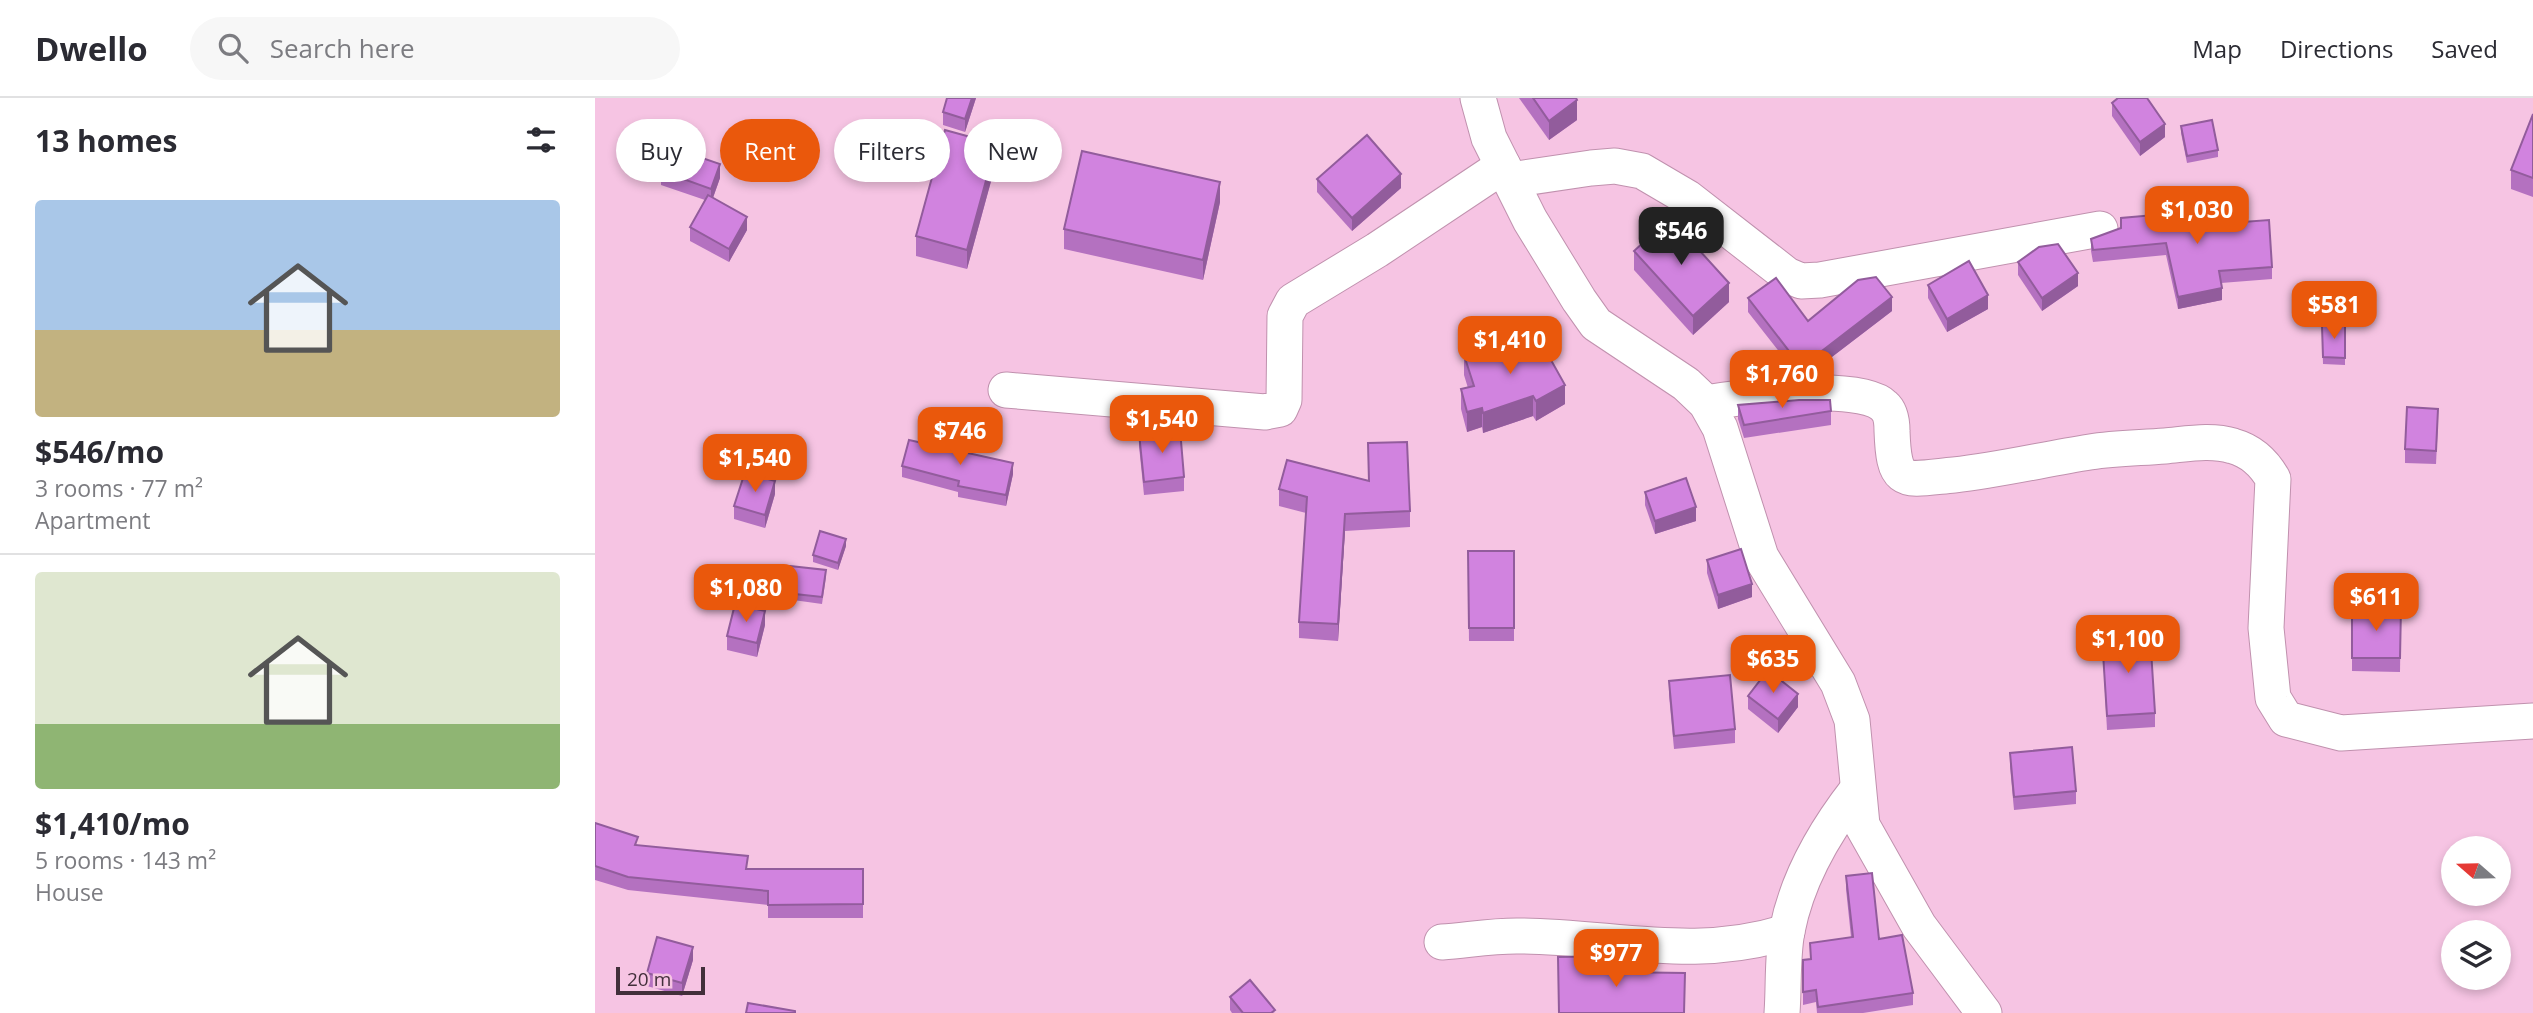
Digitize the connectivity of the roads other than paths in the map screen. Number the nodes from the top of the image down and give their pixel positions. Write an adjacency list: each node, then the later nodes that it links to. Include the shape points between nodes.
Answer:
1 (1478, 98): 2 (street, via 1489,138)
2 (1506, 173): 3 (street, via 1615,166 1642,171 1688,198 1754,252 1801,281); 4 (street, via 1293,301 1285,316 1285,400 1280,409 1265,412); 5 (street, via 1596,324 1686,383)
3 (2100, 229)
4 (1006, 390)
5 (1706, 403): 6 (street, via 1750,395 1829,393 1868,398 1884,405 1892,419 1893,466 1914,479 2094,452 2214,442 2235,446 2259,459 2273,479 2266,628 2273,698 2286,719 2341,733); 7 (street, via 1720,428 1762,557 1838,683 1852,720)
6 (2533, 721)
7 (1857, 790): 8 (street, via 1801,879); 11 (street, via 1862,825 1919,926)
8 (1787, 932): 9 (street, via 1750,944 1699,948 1521,936); 10 (street)
9 (1442, 942)
10 (1782, 1013)
11 (1984, 1013)

